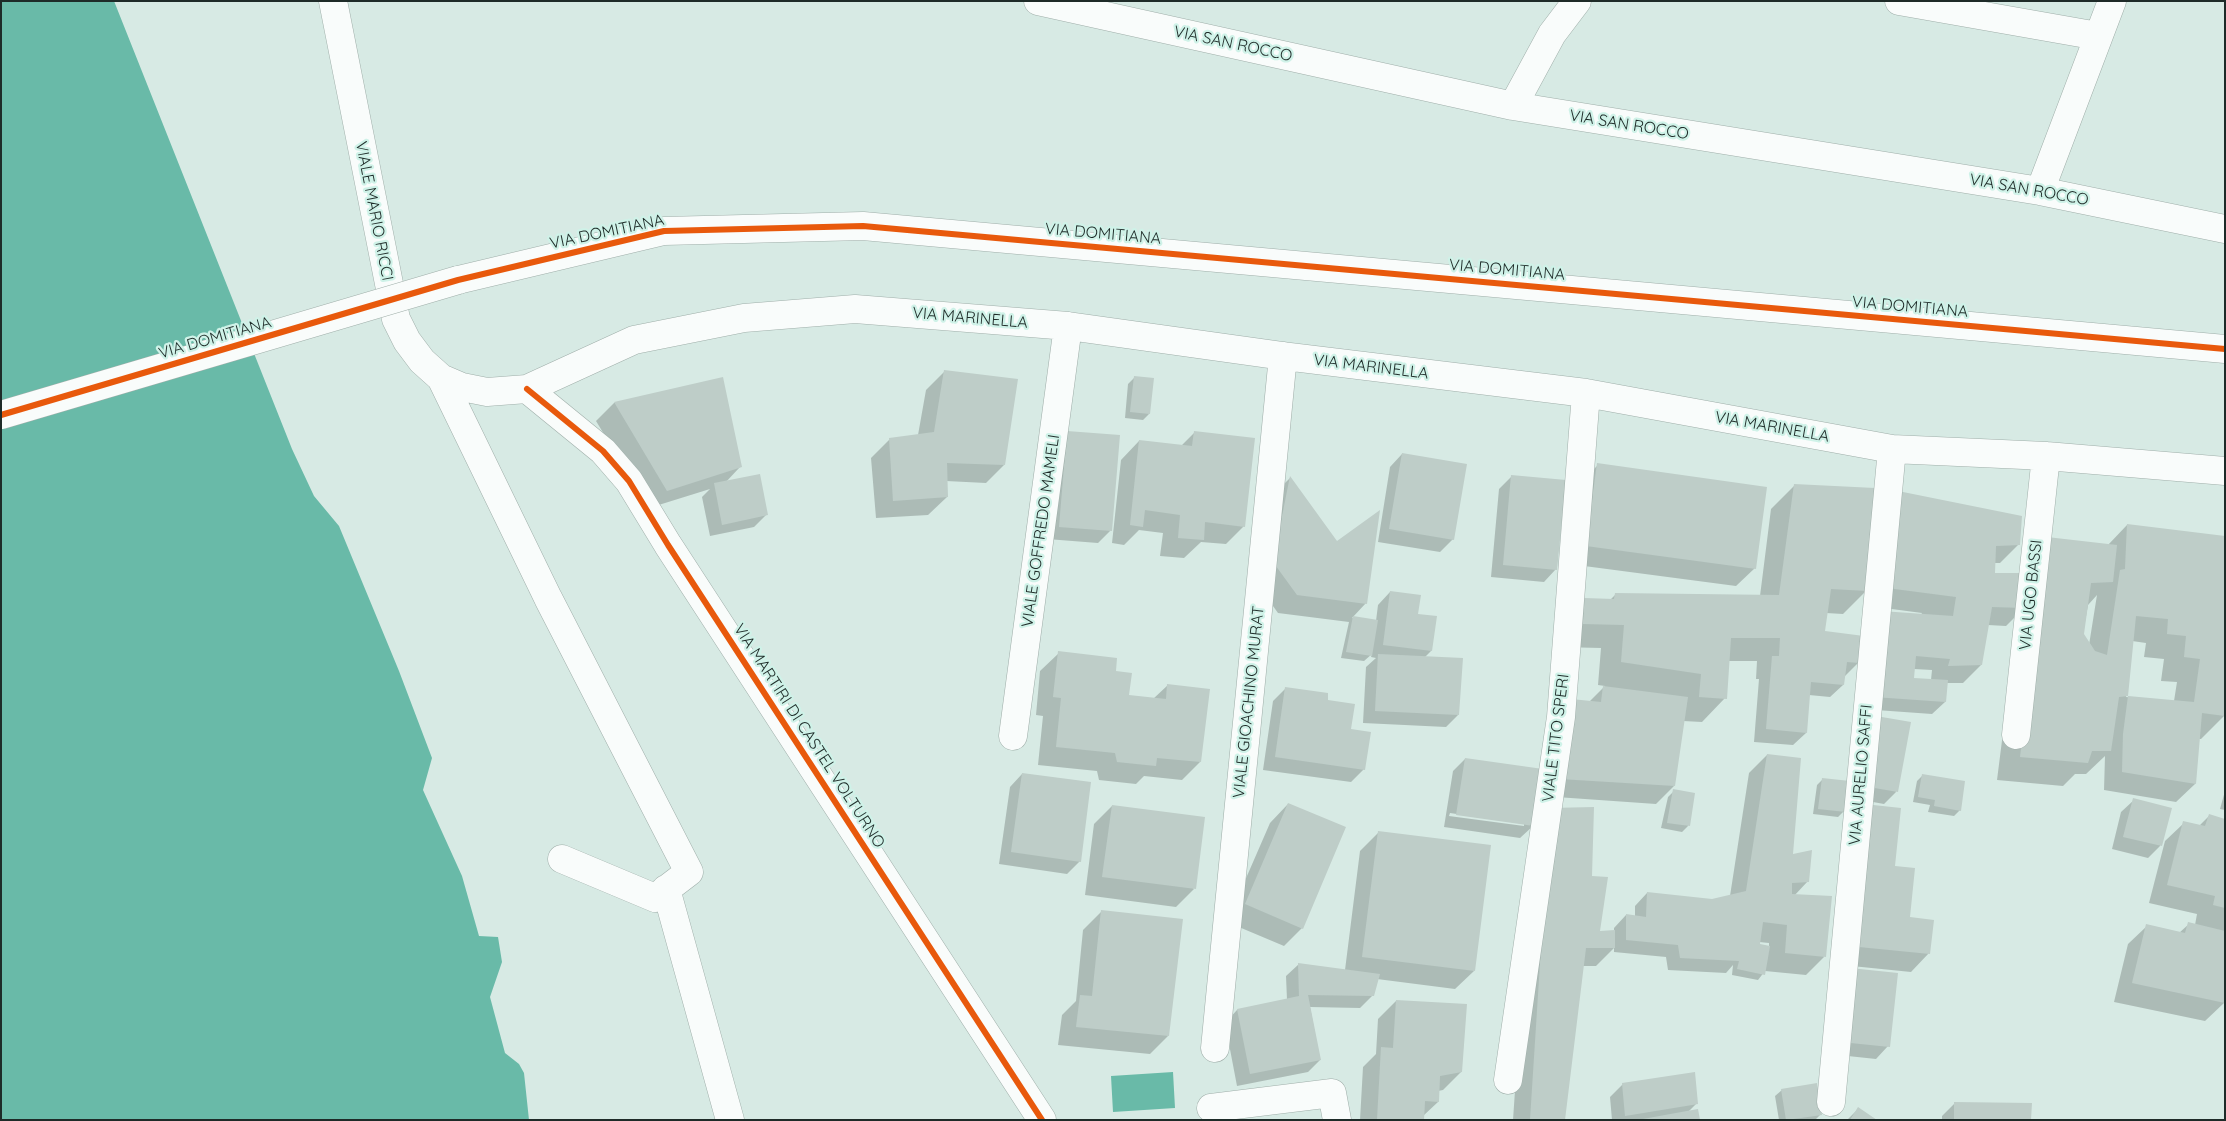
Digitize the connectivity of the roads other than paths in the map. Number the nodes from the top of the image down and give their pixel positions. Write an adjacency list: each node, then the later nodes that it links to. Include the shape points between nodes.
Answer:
1 (333, 1): 13 (street, VIALE MARIO RICCI, via 396,319 422,361)
2 (1038, 1): 7 (street, VIA SAN ROCCO)
3 (1577, 1): 7 (street, via 1552,34)
4 (1898, 1): 6 (street)
5 (2112, 1): 6 (street)
6 (2098, 36): 8 (street)
7 (1513, 106): 8 (street, VIA SAN ROCCO)
8 (2040, 191): 9 (street, VIA SAN ROCCO)
9 (2225, 229)
10 (1068, 326): 12 (street, VIA MARINELLA); 14 (street, VIA MARINELLA, via 855,309 744,318 634,340); 21 (street, VIALE GOFFREDO MAMELI)
11 (2225, 349): 16 (street, VIA DOMITIANA, bridge, via 863,226 664,231 458,280)
12 (1283, 356): 15 (street, VIA MARINELLA); 24 (street, VIALE GIOACHINO MURAT)
13 (441, 378): 14 (street, VIALE MARIO RICCI, via 487,392); 23 (street, via 548,598 689,872)
14 (527, 389): 29 (street, VIA MARTIRI DI CASTEL VOLTURNO, via 603,451 630,481 668,545)
15 (1586, 393): 17 (street, VIA MARINELLA); 25 (street, VIALE TITO SPERI, via 1561,717)
16 (1, 415)
17 (1892, 449): 18 (street, VIA MARINELLA); 26 (street, VIA AURELIO SAFFI)
18 (2046, 456): 19 (street, VIA MARINELLA); 20 (street, VIA UGO BASSI)
19 (2225, 471)
20 (2016, 735)
21 (1013, 736)
22 (562, 859): 23 (street, via 655,898)
23 (666, 889): 28 (street)
24 (1215, 1048)
25 (1508, 1080)
26 (1831, 1102)
27 (1210, 1108): 30 (street, via 1332,1093)
28 (730, 1120)
29 (1042, 1120)
30 (1337, 1120)

